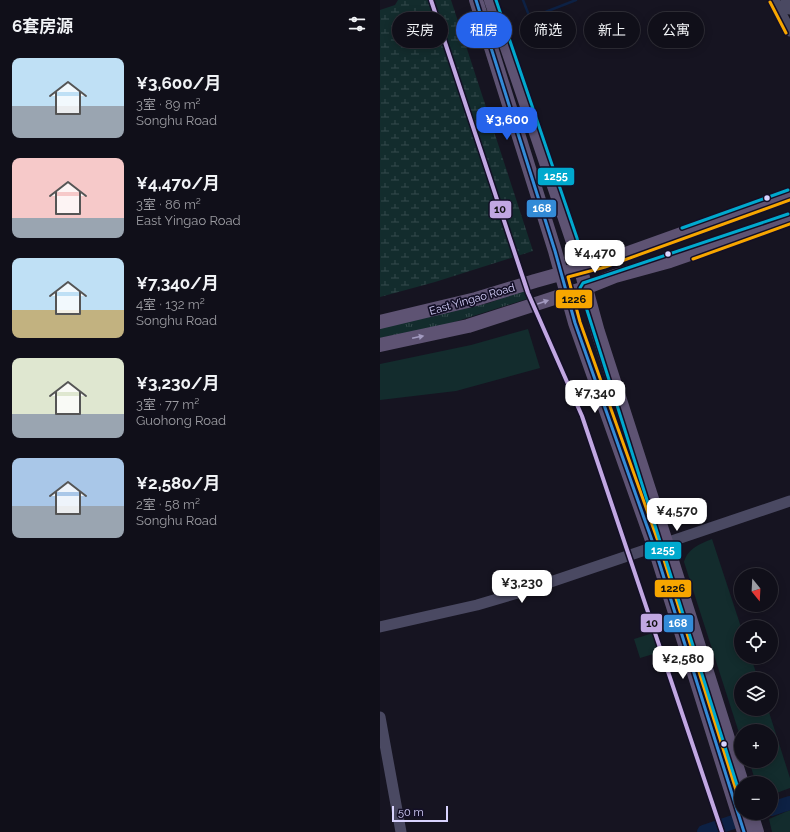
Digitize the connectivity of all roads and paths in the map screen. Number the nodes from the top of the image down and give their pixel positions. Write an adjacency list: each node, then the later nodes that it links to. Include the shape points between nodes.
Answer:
1 (476, 0): 10 (main road)
2 (491, 0): 9 (main road, via 570,233)
3 (774, 0): 6 (street)
4 (786, 0): 5 (street)
5 (790, 9)
6 (790, 31)
7 (790, 195): 9 (main road, East Yingao Road, via 603,262)
8 (790, 219): 11 (main road, East Yingao Road, via 670,261 614,276)
9 (579, 268): 10 (main road, East Yingao Road); 11 (main road)
10 (562, 274): 12 (main road); 13 (main road, East Yingao Road, via 476,300)
11 (585, 288): 12 (main road, East Yingao Road); 16 (main road, via 637,456)
12 (567, 294): 14 (main road, East Yingao Road, one-way to 12, via 468,326); 16 (main road, via 575,323)
13 (380, 322)
14 (380, 344)
15 (790, 500): 16 (street)
16 (660, 544): 17 (street, via 521,592 477,605); 19 (main road); 20 (main road, via 736,807)
17 (380, 627)
18 (380, 717): 21 (street)
19 (740, 776)
20 (750, 826)
21 (401, 832)

